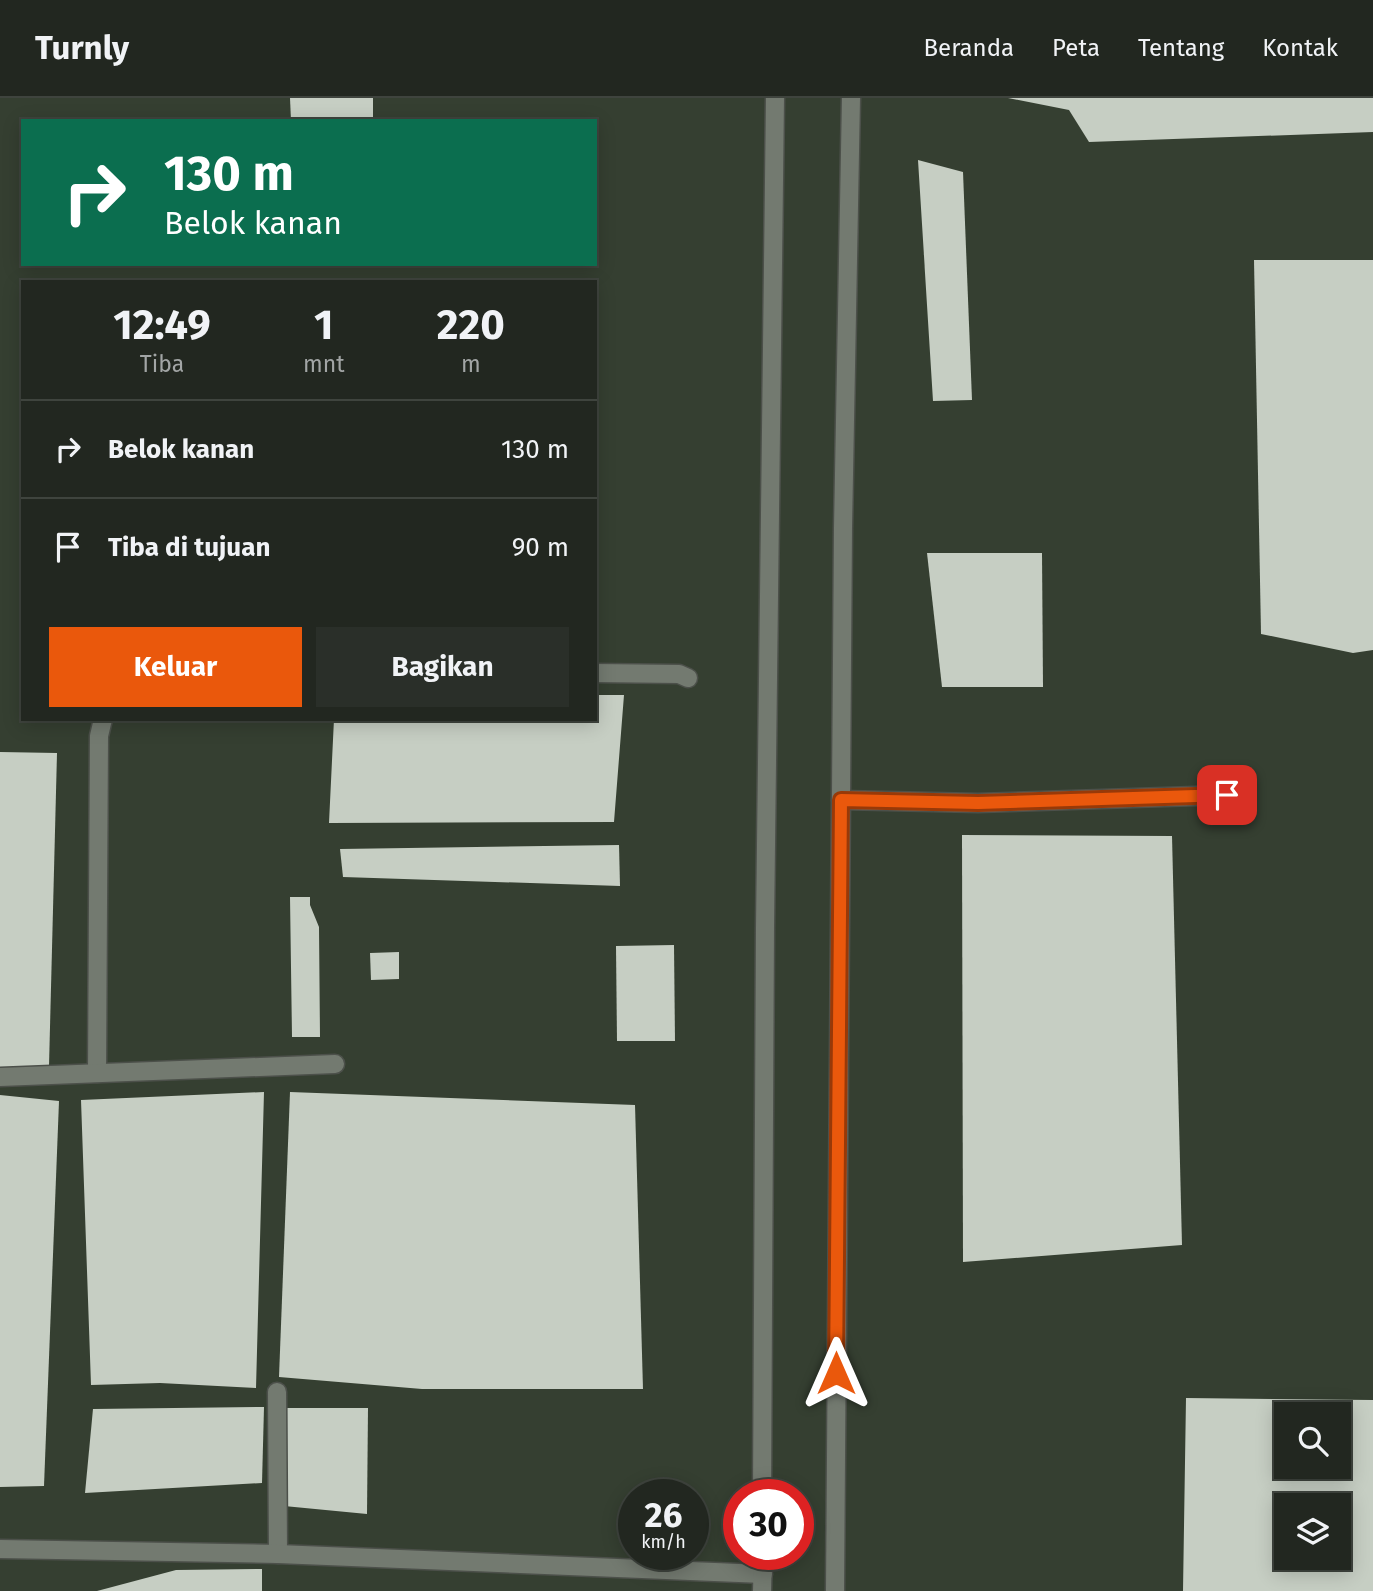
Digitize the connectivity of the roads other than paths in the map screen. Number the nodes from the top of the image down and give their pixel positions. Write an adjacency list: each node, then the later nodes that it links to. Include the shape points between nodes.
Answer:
1 (775, 98): 12 (street)
2 (851, 98): 7 (street)
3 (597, 673): 4 (street, via 679,674)
4 (688, 678)
5 (103, 721): 9 (street)
6 (1227, 795): 7 (street, via 978,803)
7 (841, 800): 16 (street)
8 (335, 1064): 9 (street)
9 (97, 1073): 10 (street)
10 (0, 1077)
11 (276, 1392): 14 (street)
12 (762, 1479)
13 (0, 1549): 14 (street)
14 (278, 1554): 15 (street)
15 (762, 1582)
16 (835, 1591)

